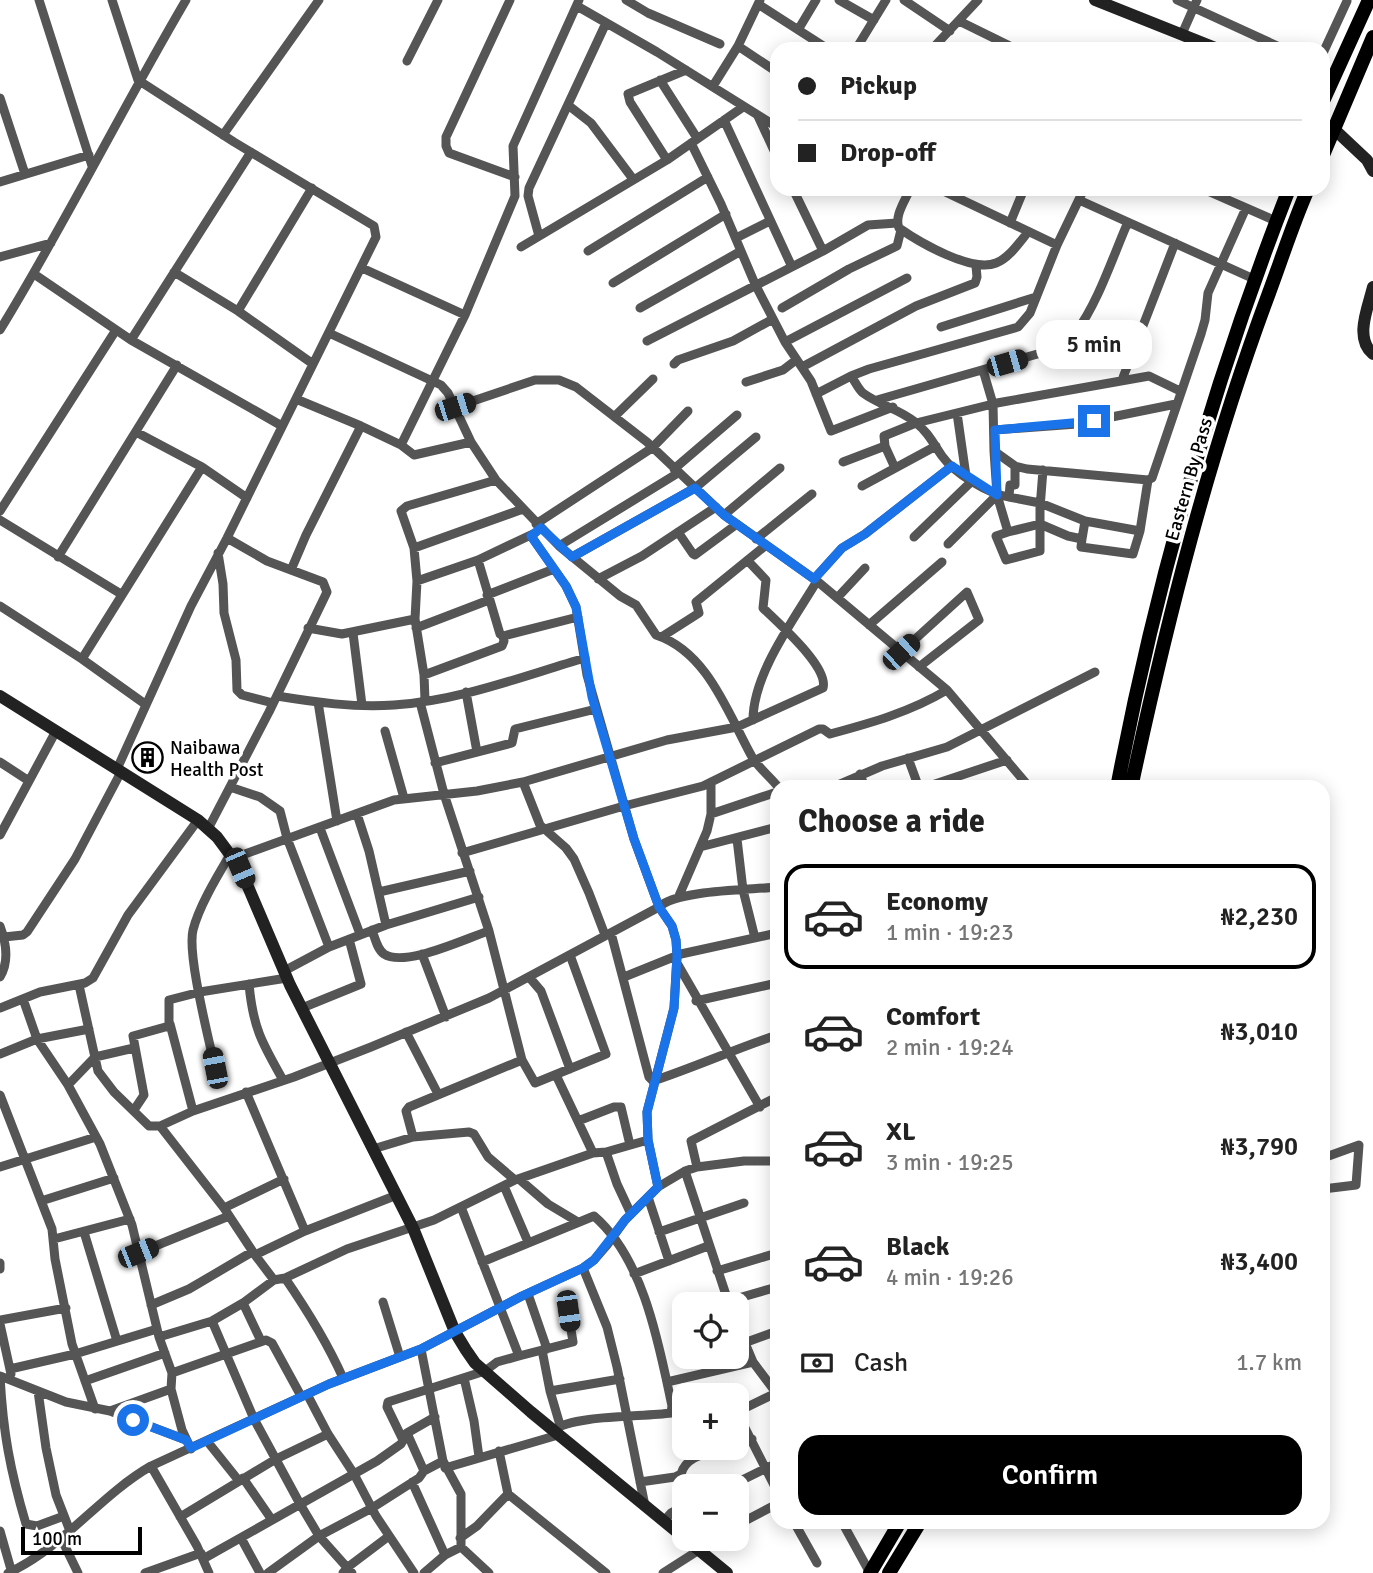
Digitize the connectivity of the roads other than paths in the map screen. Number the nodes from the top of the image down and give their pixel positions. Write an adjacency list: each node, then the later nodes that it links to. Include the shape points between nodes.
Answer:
1 (39, 0): 57 (street)
2 (112, 0): 39 (street)
3 (186, 0): 39 (street)
4 (319, 0): 52 (street)
5 (438, 0): 36 (street)
6 (510, 0): 62 (street, via 446,136 446,146 449,153)
7 (626, 0): 34 (street)
8 (816, 0): 23 (street)
9 (839, 0): 20 (street)
10 (886, 0): 20 (street)
11 (904, 0): 24 (street)
12 (978, 0): 21 (street)
13 (1095, 0): 25 (street)
14 (1177, 0): 19 (street)
15 (1346, 0): 33 (street)
16 (1370, 0): 41 (main road)
17 (759, 2): 23 (street); 35 (street)
18 (578, 3): 22 (street); 62 (street, via 513,146)
19 (1195, 4): 25 (street); 32 (street)
20 (874, 20): 28 (street)
21 (959, 21): 24 (street); 30 (street)
22 (606, 23): 38 (street); 46 (street)
23 (798, 30): 27 (street)
24 (950, 31): 29 (street)
25 (1182, 34): 31 (street)
26 (1373, 37): 45 (main road)
27 (817, 42)
28 (860, 42)
29 (939, 42)
30 (1002, 42)
31 (1195, 42)
32 (1270, 42)
33 (1328, 42)
34 (720, 44)
35 (738, 46): 37 (street); 42 (street)
36 (407, 61)
37 (770, 67)
38 (686, 70): 40 (street); 42 (street)
39 (138, 80): 52 (street); 59 (street)
40 (660, 80): 54 (street); 58 (street, via 629,92 628,97)
41 (1330, 83)
42 (713, 86): 47 (street)
43 (1330, 96): 45 (street)
44 (0, 98): 61 (street)
45 (1344, 100): 51 (main road)
46 (568, 105): 64 (street, via 591,123); 84 (street, via 529,188)
47 (743, 107): 48 (street); 49 (street)
48 (758, 116): 50 (street); 55 (street)
49 (724, 120): 54 (street); 78 (street)
50 (770, 123)
51 (1334, 129): 53 (main road); 60 (street)
52 (223, 135): 56 (street)
53 (1330, 138)
54 (694, 141): 58 (street); 63 (street)
55 (770, 142)
56 (251, 152): 66 (street); 98 (street)
57 (89, 155): 59 (street); 61 (street)
58 (667, 160): 64 (street)
59 (92, 166): 86 (street)
60 (1373, 171)
61 (25, 174): 65 (street)
62 (515, 177): 109 (street, via 515,196)
63 (708, 177): 77 (street); 90 (street)
64 (634, 179): 84 (street)
65 (0, 182)
66 (313, 188): 97 (street, via 374,226 376,237); 108 (street)
67 (796, 196): 92 (street)
68 (909, 196): 82 (street)
69 (954, 196): 81 (street)
70 (1021, 196): 81 (street)
71 (1081, 196): 75 (street)
72 (1219, 196): 76 (street)
73 (1286, 196): 79 (main road, Eastern By Pass)
74 (1305, 196): 252 (main road, Eastern By Pass, via 1222,430 1178,585)
75 (1079, 200): 80 (street); 88 (street)
76 (1247, 208): 79 (street); 94 (street)
77 (726, 214): 85 (street); 102 (street)
78 (770, 221): 85 (street); 96 (street)
79 (1276, 221): 101 (main road, Eastern By Pass)
80 (1128, 222): 87 (street); 123 (street, via 1088,312 1067,343)
81 (1010, 223): 83 (street)
82 (899, 226): 92 (street, via 868,225); 95 (street); 107 (street, via 897,246)
83 (1028, 232): 88 (street); 95 (street, via 1004,259)
84 (539, 236): 89 (street)
85 (736, 238): 91 (street)
86 (51, 243): 93 (street); 99 (street)
87 (1175, 243): 94 (street); 127 (street)
88 (1057, 245): 105 (street)
89 (521, 247)
90 (588, 251)
91 (741, 251): 103 (street); 106 (street)
92 (822, 251): 96 (street)
93 (0, 257)
94 (1221, 264): 101 (street); 129 (street)
95 (976, 266): 121 (street, via 975,283 916,306)
96 (792, 267): 103 (street)
97 (362, 268): 109 (street); 114 (street)
98 (174, 272): 108 (street); 115 (street)
99 (34, 274): 112 (street); 113 (street)
100 (907, 278): 117 (street)
101 (1254, 279): 251 (main road, Eastern By Pass, via 1173,538 1136,686)
102 (613, 283)
103 (755, 284): 110 (street); 116 (street)
104 (1373, 287): 118 (street, via 1363,336)
105 (1036, 298): 111 (street); 124 (street, via 1026,321 1018,327)
106 (640, 308)
107 (782, 308)
108 (238, 311): 119 (street)
109 (464, 314): 125 (street)
110 (773, 319): 117 (street); 120 (street)
111 (941, 327)
112 (0, 330)
113 (116, 330): 115 (street); 173 (street)
114 (329, 333): 119 (street); 125 (street)
115 (131, 340): 122 (street)
116 (647, 341)
117 (785, 341): 121 (street)
118 (1373, 354)
119 (313, 364): 131 (street)
120 (674, 364)
121 (799, 364): 128 (street); 130 (street)
122 (177, 365): 142 (street); 145 (street)
123 (983, 370): 132 (street); 133 (street)
124 (852, 376): 130 (street); 132 (street, via 860,391)
125 (433, 379): 135 (street); 148 (street)
126 (653, 379): 140 (street)
127 (1122, 380): 129 (street, via 1149,376); 133 (street)
128 (746, 382)
129 (1180, 391): 134 (street)
130 (816, 394): 136 (street, via 831,431)
131 (296, 399): 142 (street); 143 (street)
132 (877, 400): 136 (street)
133 (993, 404): 138 (street); 144 (street)
134 (1176, 404): 144 (street, via 1077,424); 163 (street)
135 (455, 407): 140 (street, via 536,380 559,380); 147 (street)
136 (893, 407): 141 (street)
137 (688, 411): 151 (street)
138 (957, 413): 141 (street); 161 (street)
139 (737, 415): 160 (street)
140 (615, 416): 151 (street)
141 (916, 423): 149 (street, via 884,436); 150 (street)
142 (282, 426): 169 (street)
143 (361, 426): 148 (street); 200 (street)
144 (995, 430): 152 (street)
145 (136, 432): 156 (street); 193 (street)
146 (756, 437): 165 (street)
147 (471, 442): 148 (street, via 418,455); 162 (street)
148 (401, 445)
149 (885, 446): 153 (street); 158 (street)
150 (936, 446): 154 (street); 158 (street)
151 (652, 448): 160 (street); 179 (street)
152 (994, 451): 155 (street); 167 (street)
153 (843, 462)
154 (952, 466): 161 (street); 202 (street, via 842,548)
155 (1015, 466): 159 (street); 168 (street, via 1015,485 1010,485)
156 (202, 467): 169 (street); 204 (street)
157 (780, 468): 174 (street)
158 (895, 468): 164 (street)
159 (1043, 470): 163 (street); 170 (street)
160 (676, 471): 165 (street); 189 (street)
161 (969, 479): 167 (street); 184 (street)
162 (496, 480): 172 (street); 191 (street, via 402,508 401,518)
163 (1148, 481): 180 (street)
164 (862, 486)
165 (695, 488): 171 (street); 194 (street)
166 (812, 494): 186 (street)
167 (997, 495): 168 (street); 182 (street); 188 (street)
168 (1009, 497): 170 (street)
169 (247, 498): 185 (street)
170 (1040, 503): 176 (street); 178 (street)
171 (716, 507): 174 (street); 181 (street)
172 (523, 509): 179 (street); 191 (street)
173 (0, 511)
174 (724, 515): 177 (street)
175 (0, 520): 193 (street)
176 (1085, 521): 180 (street); 187 (street)
177 (737, 524): 181 (street, via 695,555); 186 (street)
178 (1040, 524): 182 (street); 182 (street, via 1040,551 1006,560 996,537); 187 (street)
179 (539, 526): 183 (street); 189 (street)
180 (1140, 531): 187 (street, via 1133,554 1082,547)
181 (678, 532): 201 (street)
182 (1008, 532)
183 (531, 536): 195 (street); 199 (street)
184 (915, 537)
185 (227, 538): 192 (street); 200 (street)
186 (756, 539): 190 (street)
187 (1082, 539)
188 (948, 544)
189 (559, 546): 194 (street)
190 (765, 546): 196 (street); 202 (street)
191 (414, 548): 203 (street)
192 (218, 553): 225 (street, via 237,690 242,695); 228 (street)
193 (58, 557): 204 (street)
194 (572, 557): 201 (street)
195 (478, 560): 203 (street); 205 (street)
196 (748, 561): 212 (street, via 766,580 763,608); 215 (street, via 696,602 699,613)
197 (942, 562): 210 (street)
198 (865, 568): 206 (street)
199 (554, 569): 205 (street); 208 (street)
200 (291, 570): 211 (street, via 327,589)
201 (598, 579): 215 (street, via 636,605 656,635)
202 (815, 580): 206 (street); 212 (street)
203 (417, 581): 209 (street)
204 (121, 594): 218 (street)
205 (488, 598): 209 (street); 214 (street)
206 (837, 598): 210 (street)
207 (0, 607): 218 (street)
208 (578, 617): 214 (street); 217 (street)
209 (416, 624): 213 (street); 221 (street)
210 (869, 625): 216 (street)
211 (308, 628): 213 (street); 225 (street)
212 (786, 631): 231 (street, via 755,695); 231 (street, via 811,658 824,686)
213 (353, 632): 229 (street)
214 (503, 636): 221 (street, via 502,646)
215 (663, 636): 232 (street, via 706,672)
216 (901, 652): 219 (street); 219 (street, via 967,592 979,620)
217 (585, 658): 223 (street); 230 (street)
218 (82, 659): 228 (street)
219 (919, 667): 222 (street)
220 (1095, 672): 233 (street)
221 (424, 675): 226 (street)
222 (947, 691): 233 (street); 240 (street, via 890,718 830,734 819,729)
223 (466, 692): 226 (street); 236 (street)
224 (0, 696): 235 (street)
225 (275, 700): 227 (street); 256 (street)
226 (423, 701): 229 (street); 242 (street)
227 (318, 702): 229 (street); 263 (street)
228 (145, 704): 243 (street)
229 (362, 705)
230 (596, 709): 236 (street, via 515,729 512,743); 237 (street)
231 (753, 720): 232 (street)
232 (737, 727): 237 (street, via 667,740); 240 (street)
233 (980, 729): 238 (street, via 947,747); 239 (street)
234 (385, 730): 259 (street)
235 (57, 731): 243 (street); 253 (street)
236 (477, 751): 242 (street)
237 (611, 757): 254 (street); 260 (street)
238 (908, 758): 244 (street); 248 (street)
239 (1007, 760): 249 (street); 250 (street)
240 (755, 761): 245 (street); 255 (street)
241 (0, 762): 253 (street)
242 (435, 763): 258 (street)
243 (119, 771): 264 (street); 288 (street, via 75,859 27,932)
244 (860, 774): 246 (street); 247 (street)
245 (770, 780)
246 (848, 780)
247 (862, 780)
248 (918, 780)
249 (946, 780)
250 (1023, 780)
251 (1118, 780)
252 (1133, 780)
253 (29, 781): 268 (street)
254 (523, 782): 258 (street); 267 (street)
255 (712, 782): 260 (street); 262 (street)
256 (230, 786): 264 (street); 269 (street, via 275,806)
257 (770, 793): 262 (street)
258 (444, 794): 259 (street); 272 (street)
259 (404, 798): 261 (street)
260 (624, 806): 267 (street); 280 (street)
261 (357, 814): 263 (street); 277 (street)
262 (711, 814): 271 (street)
263 (337, 821): 265 (street)
264 (203, 825): 273 (street); 300 (street, via 128,915 93,978)
265 (320, 828): 269 (street); 285 (street)
266 (770, 829): 270 (street)
267 (545, 831): 272 (street); 286 (street, via 574,859)
268 (0, 835)
269 (288, 838): 273 (street); 291 (street)
270 (737, 839): 271 (street); 276 (street)
271 (700, 847): 279 (street)
272 (462, 853): 274 (street)
273 (232, 856): 295 (street); 303 (street, via 193,929)
274 (470, 872): 277 (street); 278 (street)
275 (770, 888): 276 (street)
276 (743, 890): 279 (street); 289 (street)
277 (379, 892): 281 (street)
278 (479, 897): 281 (street); 284 (street)
279 (678, 898): 280 (street)
280 (659, 907): 286 (street); 294 (street, via 672,926)
281 (386, 925): 283 (street)
282 (0, 926): 288 (street)
283 (372, 930): 285 (street); 292 (street, via 383,953 399,957)
284 (489, 931): 292 (street); 302 (street)
285 (360, 934): 290 (street)
286 (608, 934): 293 (street); 298 (street)
287 (770, 935): 289 (street)
288 (4, 937): 296 (street, via 5,968)
289 (755, 938): 294 (street)
290 (349, 939): 291 (street); 307 (street, via 361,984)
291 (329, 947): 295 (street)
292 (422, 954): 308 (street)
293 (570, 955): 297 (street); 321 (street, via 607,1052)
294 (677, 959): 298 (street); 305 (street); 324 (street, via 671,1023)
295 (286, 974): 299 (street); 307 (street)
296 (0, 977)
297 (530, 977): 302 (street); 321 (street, via 541,991)
298 (624, 977): 324 (street)
299 (250, 984): 303 (street); 323 (street, via 260,1039)
300 (79, 985): 304 (street); 310 (street)
301 (770, 985): 305 (street)
302 (505, 990): 308 (street); 318 (street)
303 (200, 992): 309 (street, via 169,1000); 320 (street)
304 (23, 999): 306 (street); 313 (street)
305 (696, 1001): 315 (street)
306 (0, 1007)
307 (302, 1008): 319 (street)
308 (446, 1017): 311 (street)
309 (170, 1024): 314 (street, via 135,1034); 332 (street)
310 (89, 1029): 313 (street); 317 (street)
311 (406, 1032): 319 (street); 327 (street)
312 (770, 1037): 315 (street)
313 (37, 1040): 316 (street); 325 (street)
314 (134, 1048): 317 (street); 331 (street, via 144,1095)
315 (727, 1052): 324 (street); 330 (street)
316 (0, 1054)
317 (94, 1057): 325 (street); 331 (street, via 104,1080)
318 (522, 1060): 322 (street, via 535,1083); 327 (street)
319 (328, 1063): 323 (street); 339 (street)
320 (215, 1068)
321 (570, 1069): 322 (street)
322 (556, 1075): 333 (street)
323 (283, 1080): 326 (street)
324 (653, 1082): 337 (street)
325 (68, 1085): 335 (street)
326 (246, 1092): 332 (street); 349 (street)
327 (438, 1094): 336 (street, via 407,1109)
328 (0, 1095): 343 (street)
329 (770, 1101): 330 (street)
330 (760, 1107): 346 (street, via 691,1141)
331 (135, 1110): 334 (street, via 149,1126)
332 (192, 1111): 334 (street)
333 (578, 1121): 338 (street, via 621,1107); 341 (street)
334 (160, 1126): 359 (street)
335 (96, 1137): 343 (street); 348 (street)
336 (413, 1138): 339 (street); 350 (street, via 474,1134 488,1157)
337 (648, 1140): 338 (street); 352 (street)
338 (629, 1145): 340 (street)
339 (373, 1149): 354 (street)
340 (606, 1152): 341 (street); 360 (street)
341 (593, 1153): 350 (street)
342 (1330, 1155): 353 (street, via 1359,1145 1356,1185)
343 (25, 1158): 345 (street); 356 (street)
344 (770, 1161): 346 (street)
345 (0, 1167)
346 (697, 1167): 347 (street)
347 (685, 1171): 352 (street); 361 (street)
348 (114, 1178): 356 (street); 362 (street)
349 (284, 1179): 359 (street); 365 (street)
350 (517, 1180): 351 (street); 363 (street)
351 (504, 1186): 358 (street); 370 (street)
352 (658, 1187): 355 (street)
353 (1330, 1188)
354 (397, 1195): 364 (street); 365 (street)
355 (648, 1197): 360 (street); 367 (street)
356 (41, 1201): 369 (street)
357 (744, 1203): 361 (street)
358 (461, 1207): 364 (street); 377 (street)
359 (226, 1212): 372 (street); 373 (street)
360 (631, 1214): 368 (street)
361 (700, 1218): 367 (street); 371 (street)
362 (130, 1219): 366 (street); 372 (street)
363 (578, 1222): 368 (street, via 594,1216); 370 (street)
364 (412, 1228): 382 (street, via 347,1248); 395 (street)
365 (305, 1231): 373 (street)
366 (84, 1232): 369 (street); 398 (street)
367 (659, 1232): 375 (street)
368 (614, 1236): 378 (street); 381 (street)
369 (54, 1239): 391 (street)
370 (528, 1242): 377 (street)
371 (708, 1246): 375 (street); 380 (street)
372 (138, 1253): 389 (street)
373 (253, 1254): 382 (street); 389 (street)
374 (770, 1255): 380 (street)
375 (669, 1261): 381 (street)
376 (0, 1262): 379 (street)
377 (482, 1262): 390 (street)
378 (583, 1268): 385 (street); 415 (street, via 607,1327)
379 (0, 1269)
380 (717, 1271): 384 (street)
381 (634, 1274): 418 (street, via 650,1309)
382 (280, 1279): 388 (street); 413 (street, via 329,1347)
383 (770, 1289): 386 (street)
384 (724, 1292)
385 (528, 1294): 390 (street); 402 (street)
386 (749, 1296)
387 (383, 1302): 408 (street)
388 (243, 1303): 393 (street); 399 (street)
389 (151, 1305): 396 (street)
390 (500, 1307): 395 (street); 407 (street)
391 (66, 1308): 394 (street); 404 (street)
392 (568, 1311): 402 (street, via 573,1342)
393 (212, 1321): 396 (street); 405 (street)
394 (0, 1322): 410 (street)
395 (455, 1332): 401 (street); 411 (street)
396 (158, 1333): 398 (street); 403 (street)
397 (770, 1334): 400 (street)
398 (117, 1341): 404 (street)
399 (261, 1341): 405 (street); 424 (street, via 272,1343)
400 (749, 1341)
401 (421, 1349): 408 (street); 421 (street)
402 (545, 1350): 407 (street); 423 (street)
403 (165, 1353): 412 (street); 417 (street)
404 (75, 1354): 410 (street); 417 (street)
405 (226, 1354): 412 (street); 430 (street)
406 (749, 1354): 409 (street)
407 (519, 1356): 411 (street)
408 (400, 1357): 413 (street)
409 (753, 1362): 418 (street); 419 (street)
410 (10, 1369): 416 (street)
411 (485, 1371): 414 (street); 431 (street)
412 (172, 1373): 420 (street)
413 (343, 1378): 424 (street)
414 (464, 1378): 421 (street); 439 (street)
415 (620, 1379): 423 (street); 429 (street)
416 (13, 1380): 422 (street); 459 (street, via 0,1376 2,1420 26,1524 37,1526)
417 (85, 1381): 426 (street)
418 (667, 1382): 429 (street, via 670,1413)
419 (770, 1384)
420 (171, 1389): 427 (street); 437 (street)
421 (430, 1389): 428 (street); 433 (street, via 388,1402)
422 (38, 1391): 426 (street); 459 (street, via 51,1472)
423 (550, 1391): 431 (street)
424 (304, 1395): 430 (street); 432 (street)
425 (770, 1396): 434 (street, via 743,1409 740,1418)
426 (96, 1409): 427 (street)
427 (110, 1411): 437 (street)
428 (435, 1417): 433 (street); 442 (street)
429 (627, 1418): 431 (street, via 577,1421); 452 (street)
430 (254, 1419): 436 (street); 440 (street)
431 (557, 1430): 438 (street); 455 (street)
432 (328, 1434): 440 (street); 447 (street)
433 (405, 1436): 446 (street); 447 (street, via 393,1450)
434 (752, 1439): 435 (street); 445 (street)
435 (749, 1440)
436 (207, 1441): 437 (street); 450 (street)
437 (188, 1444): 443 (street)
438 (499, 1451): 439 (street); 453 (street)
439 (479, 1457): 442 (street)
440 (276, 1459): 450 (street); 454 (street)
441 (688, 1460): 452 (street, via 675,1477)
442 (444, 1464): 446 (street); 475 (street, via 461,1494)
443 (151, 1466): 460 (street); 470 (street)
444 (770, 1466): 445 (street)
445 (767, 1468): 448 (street); 449 (street)
446 (424, 1471): 451 (street)
447 (354, 1474): 454 (street); 456 (street)
448 (770, 1475)
449 (749, 1477)
450 (241, 1479): 460 (street); 462 (street)
451 (412, 1482): 456 (street); 478 (street)
452 (640, 1482): 455 (street)
453 (508, 1494): 475 (street); 491 (street)
454 (300, 1504): 462 (street); 471 (street)
455 (645, 1506): 463 (street)
456 (372, 1508): 471 (street); 472 (street)
457 (770, 1508): 461 (street)
458 (672, 1512): 463 (street)
459 (64, 1516): 470 (street)
460 (180, 1517): 479 (street)
461 (749, 1519)
462 (272, 1520): 474 (street)
463 (664, 1521): 464 (street)
464 (672, 1526)
465 (798, 1529): 480 (street)
466 (846, 1529): 494 (street)
467 (896, 1529): 494 (main road)
468 (916, 1529): 495 (main road)
469 (0, 1531): 482 (street)
470 (70, 1531): 473 (street)
471 (319, 1536): 481 (street); 487 (street)
472 (389, 1536): 481 (street); 488 (street)
473 (61, 1538): 482 (street); 483 (street)
474 (241, 1538): 479 (street); 486 (street)
475 (460, 1543): 478 (street); 490 (street)
476 (691, 1551): 492 (street)
477 (705, 1551): 493 (street)
478 (445, 1555): 489 (street)
479 (202, 1556): 484 (street); 485 (street)
480 (817, 1563)
481 (348, 1571)
482 (11, 1572)
483 (78, 1573)
484 (145, 1573)
485 (209, 1573)
486 (260, 1573)
487 (268, 1573)
488 (414, 1573)
489 (424, 1573)
490 (489, 1573)
491 (606, 1573)
492 (663, 1573)
493 (727, 1573)
494 (870, 1573)
495 (889, 1573)

